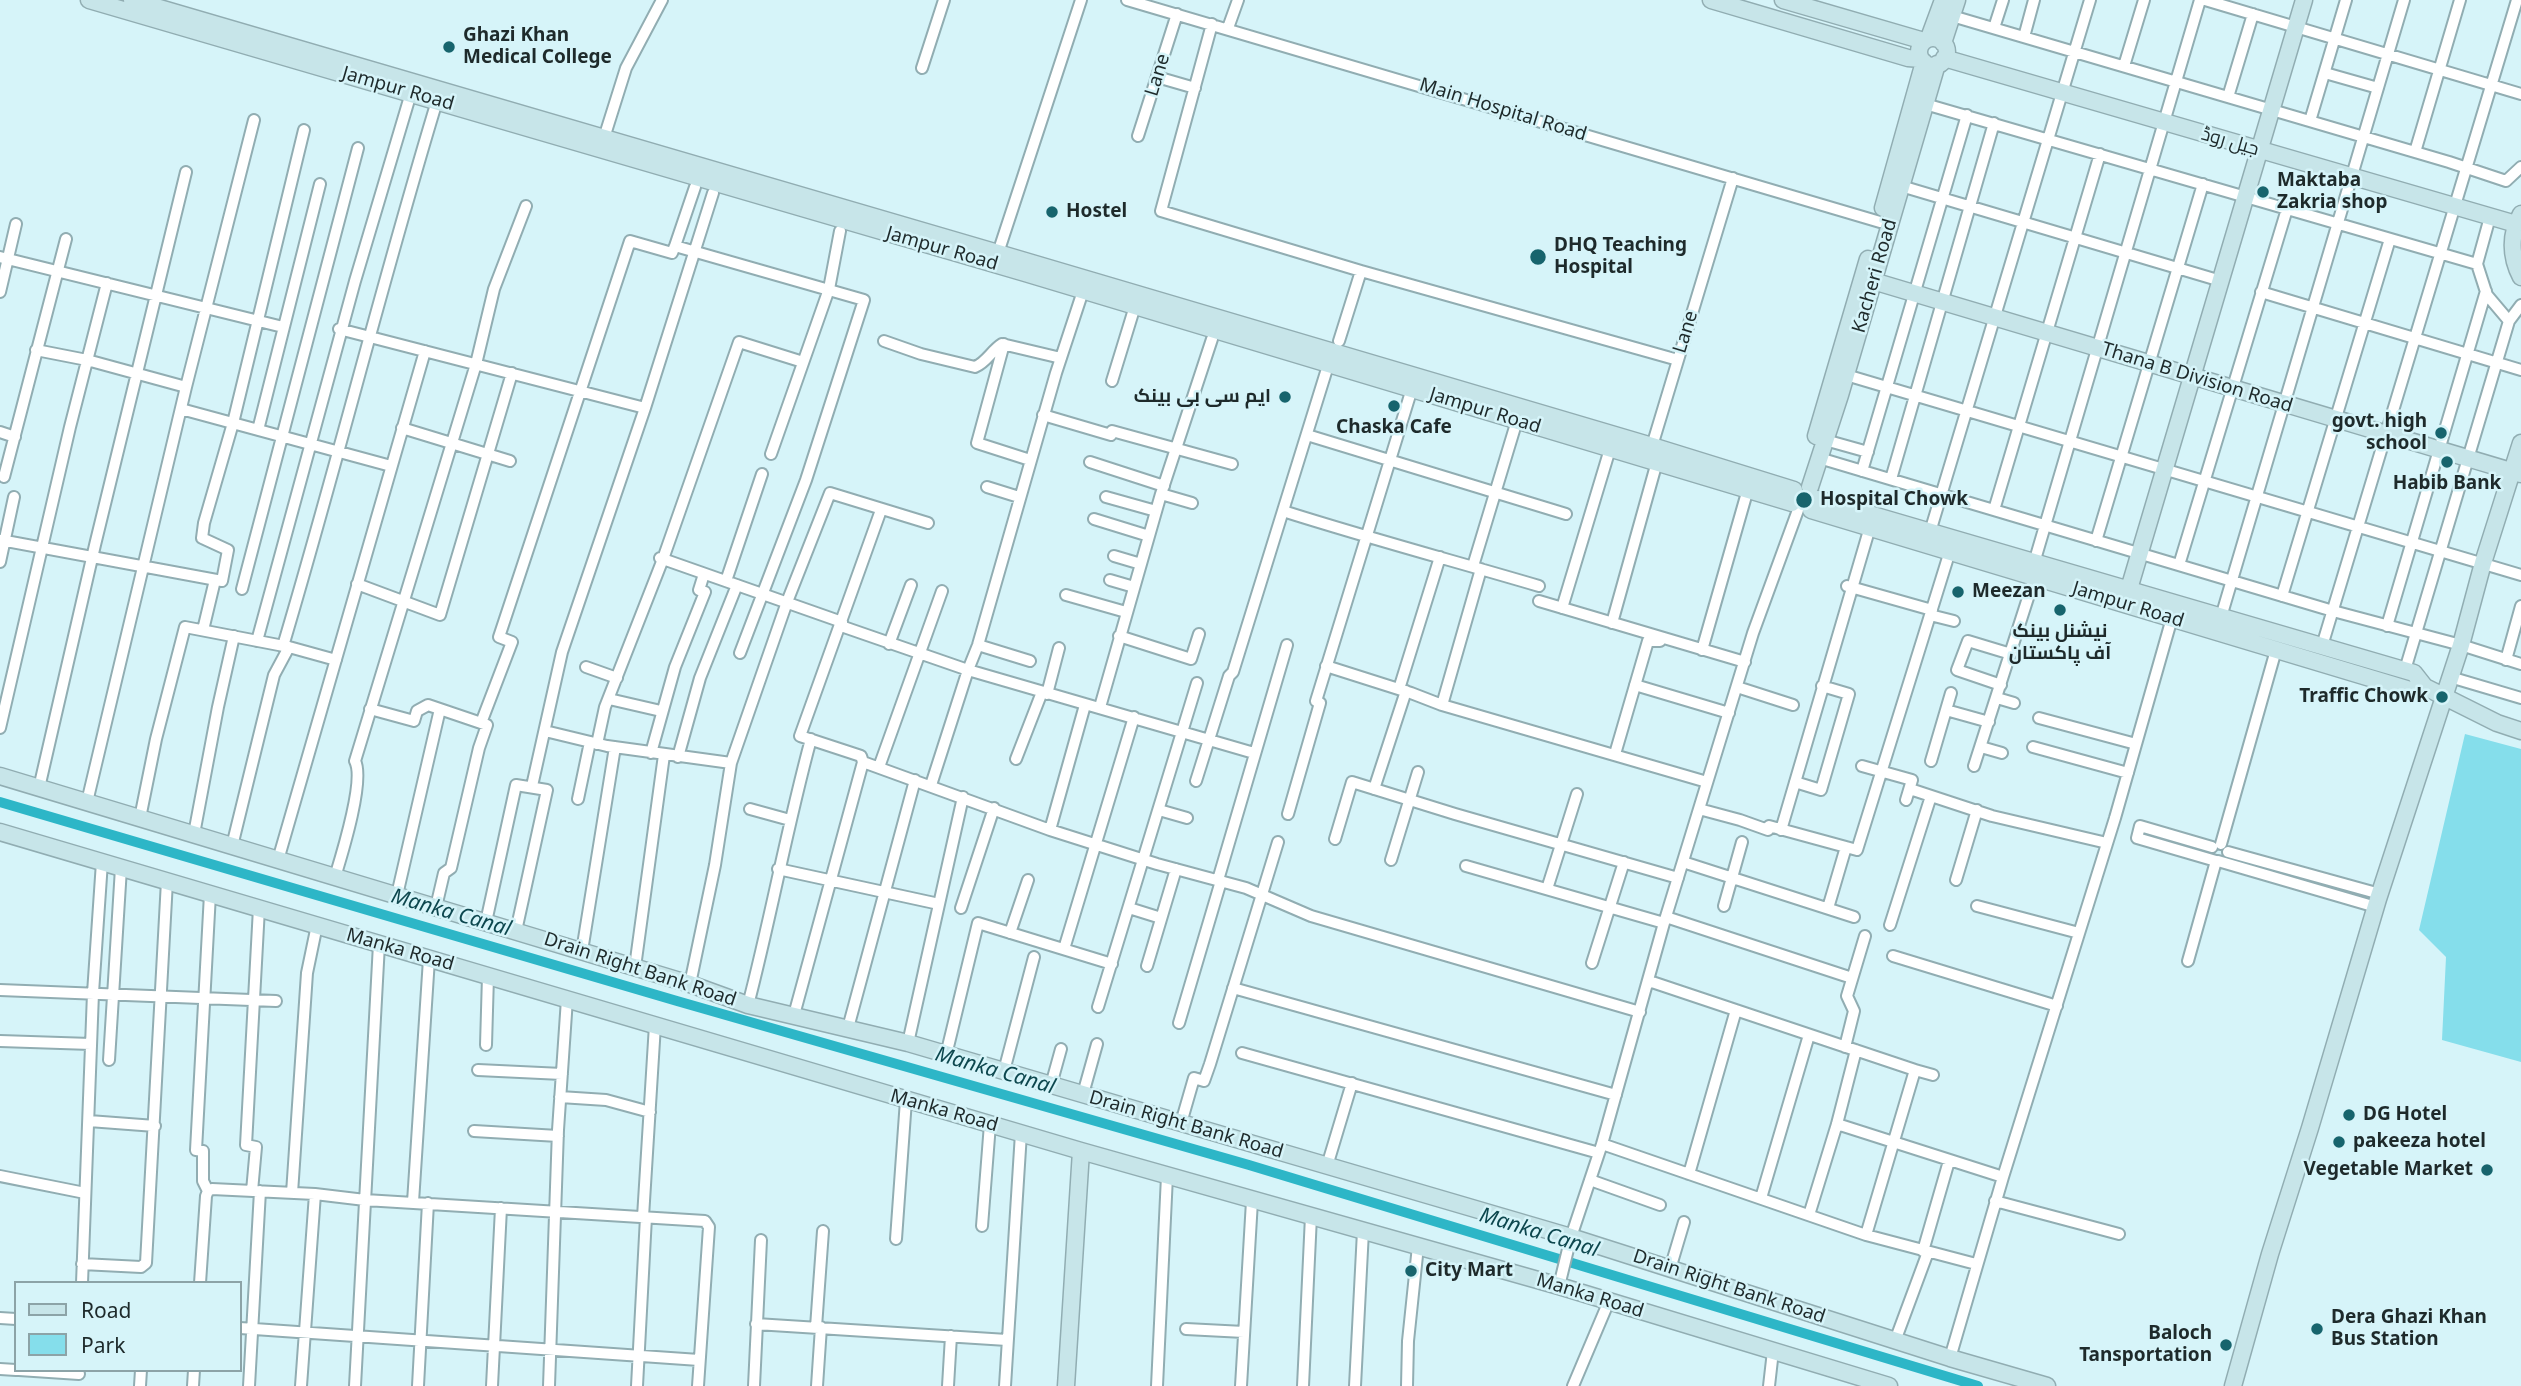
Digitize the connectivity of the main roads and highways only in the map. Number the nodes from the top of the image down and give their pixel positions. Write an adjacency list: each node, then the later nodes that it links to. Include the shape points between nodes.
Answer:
1 (89, 0): 16 (main road, Jampur Road, via 1656,463)
2 (132, 0): 16 (main road, Jampur Road, via 1652,446)
3 (1711, 0): 8 (main road, جیل روڈ, via 1908,58)
4 (1783, 0): 8 (main road, جیل روڈ)
5 (1943, 0): 8 (main road, Kacheri Road)
6 (2304, 0): 9 (main road)
7 (1954, 8): 8 (main road, Kacheri Road)
8 (1932, 52): 9 (main road, جیل روڈ); 12 (main road, Kacheri Road, via 1926,104); 16 (main road, Kacheri Road)
9 (2259, 151): 10 (main road, جیل روڈ, via 2490,217); 13 (main road)
10 (2518, 219): 11 (main road, via 2512,245)
11 (2521, 277)
12 (1873, 281): 13 (main road, Thana B Division Road); 16 (main road, Kacheri Road)
13 (2192, 377): 15 (main road, Thana B Division Road); 18 (main road)
14 (2521, 443): 15 (main road)
15 (2516, 473): 20 (main road, via 2483,563)
16 (1804, 498): 17 (main road, Jampur Road, via 1930,532); 17 (main road, Jampur Road, via 1870,527)
17 (2035, 570): 18 (main road, Jampur Road); 19 (main road, Jampur Road, via 2276,650 2410,690)
18 (2129, 589): 19 (main road, Jampur Road, via 2409,672)
19 (2425, 687): 20 (main road, Jampur Road)
20 (2444, 695): 21 (main road, Jampur Road); 29 (main road)
21 (2521, 731)
22 (0, 776): 28 (main road, Drain Right Bank Road, via 748,1005 908,1043 1083,1094 1327,1166 1569,1245 1670,1269)
23 (0, 832): 24 (main road, Manka Road)
24 (1081, 1151): 25 (main road, Manka Road, via 1418,1246 1561,1278 1609,1301 1773,1351); 26 (main road)
25 (1853, 1381): 27 (main road, Manka Road)
26 (1066, 1386)
27 (1889, 1386)
28 (2047, 1386)
29 (2233, 1386)

